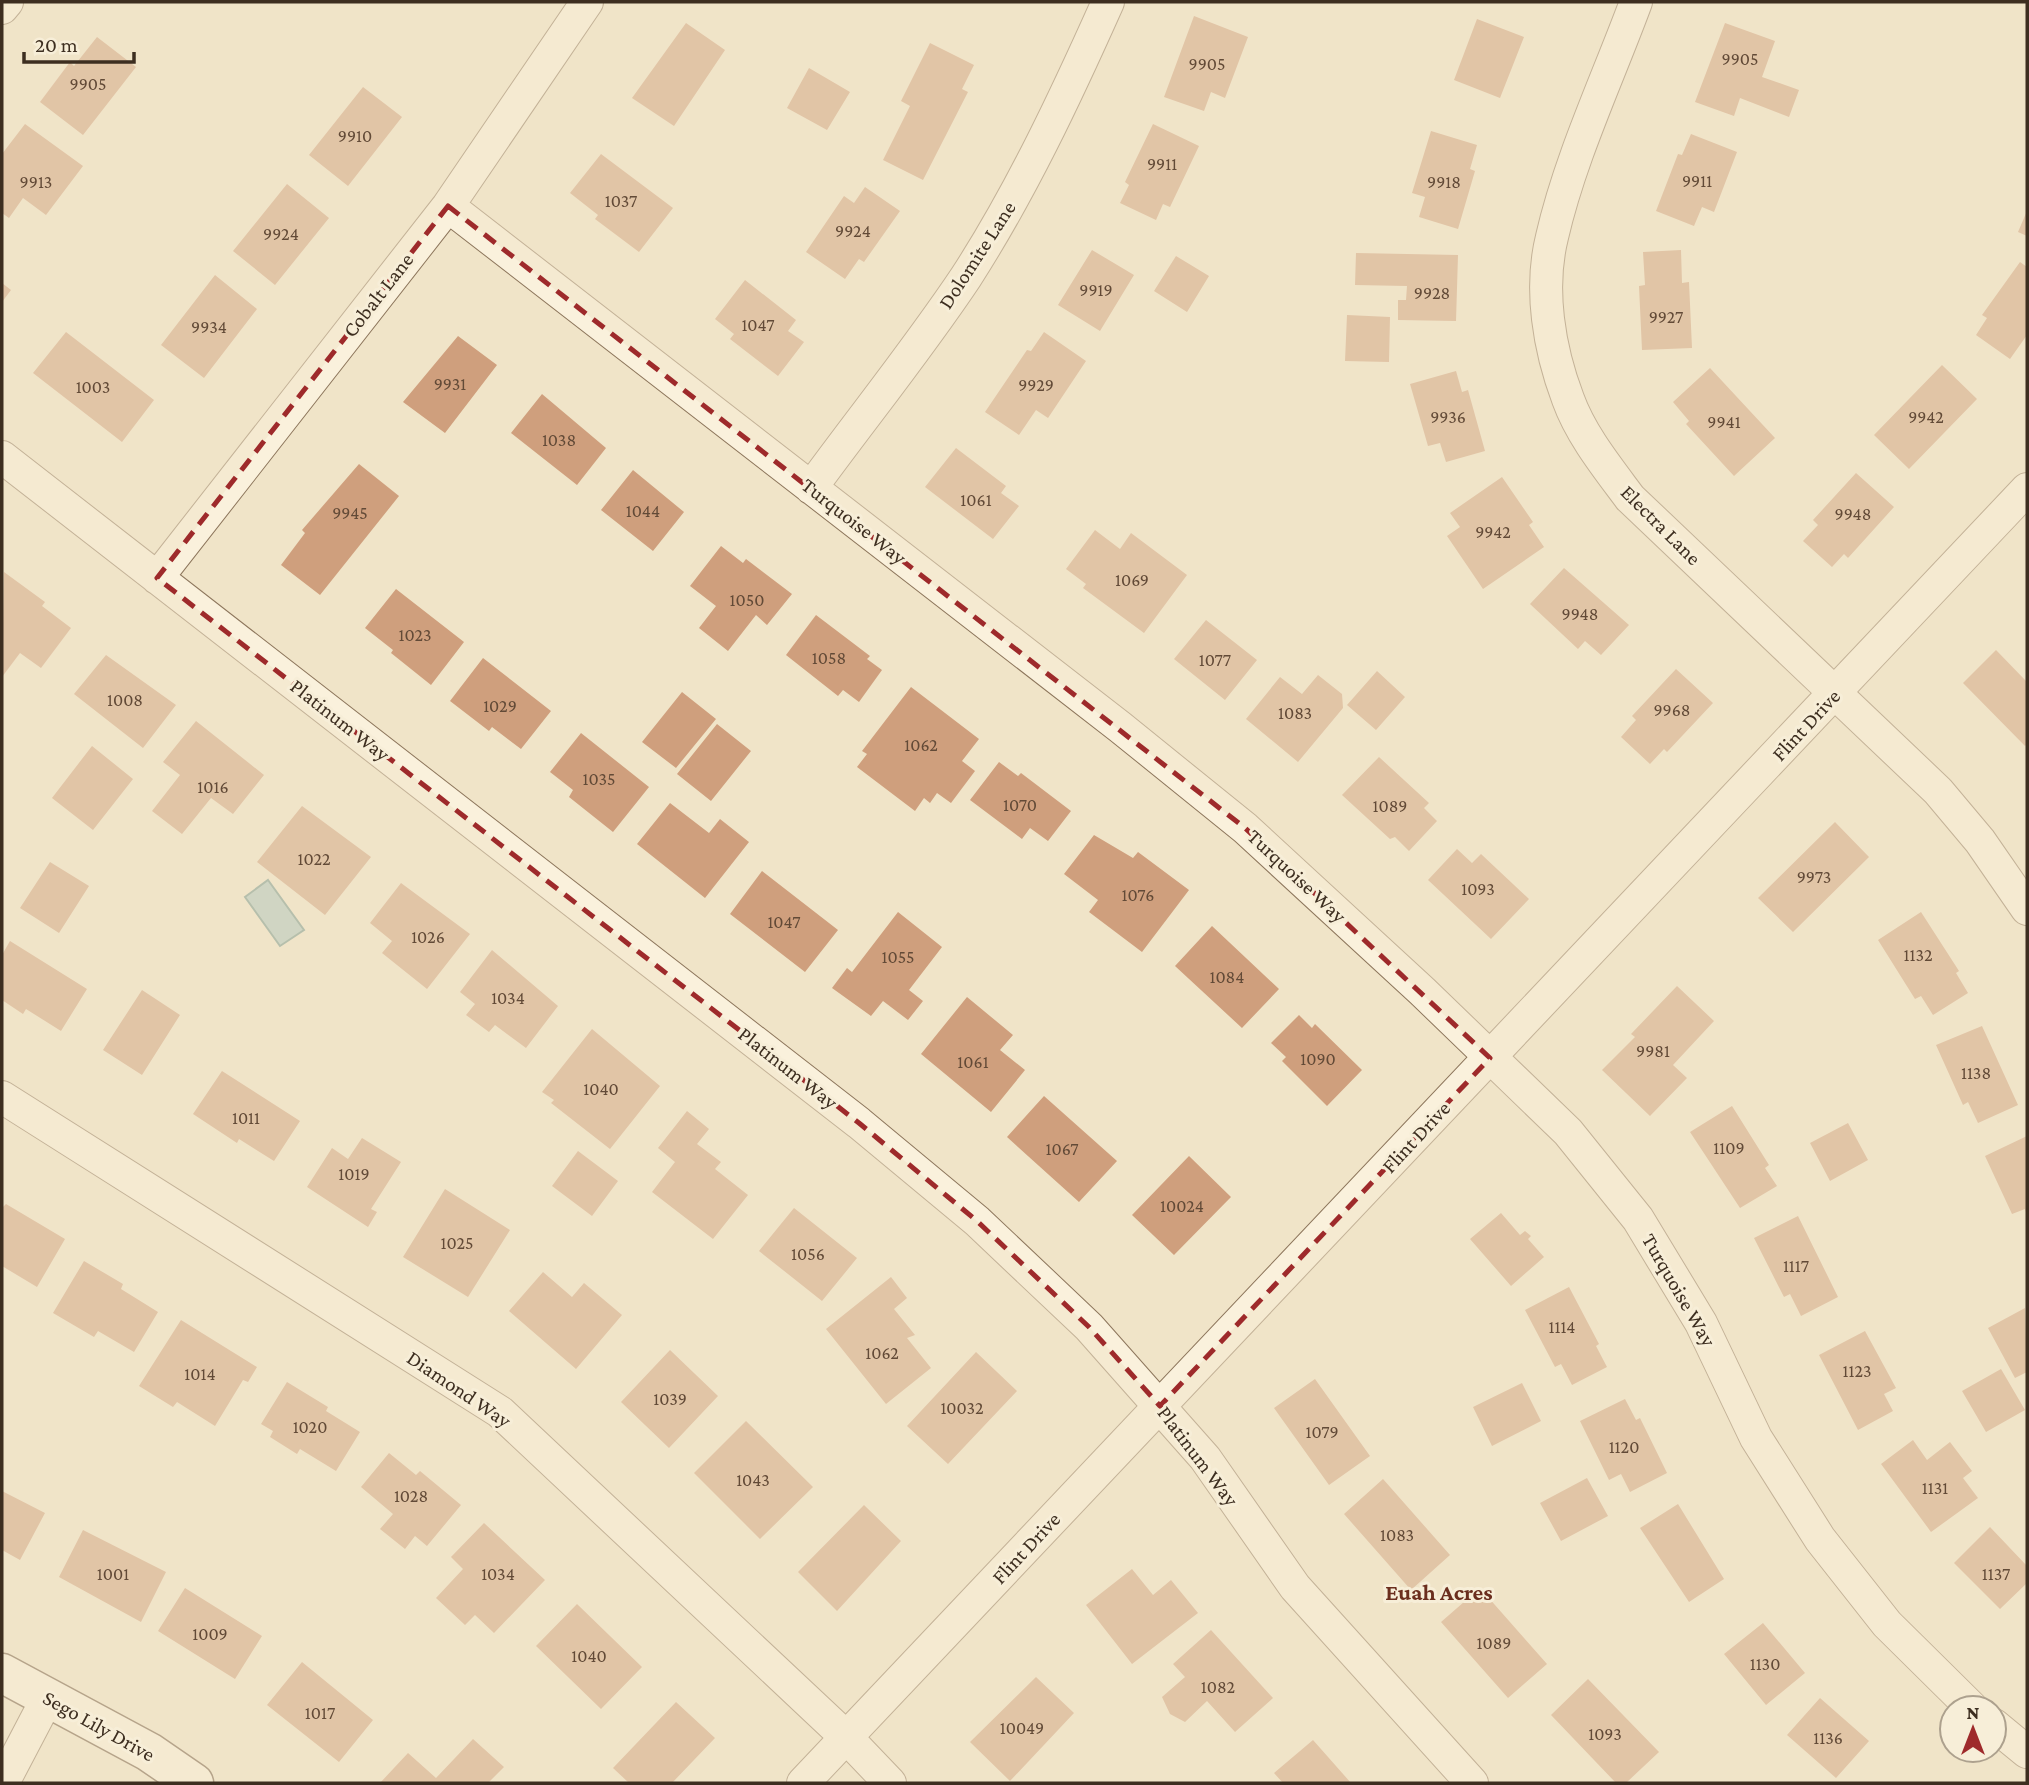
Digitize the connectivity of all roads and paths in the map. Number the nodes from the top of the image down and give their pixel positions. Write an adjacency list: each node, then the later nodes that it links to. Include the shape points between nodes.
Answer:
1 (7, 2): 5 (street)
2 (587, 2): 6 (street, Cobalt Lane)
3 (1108, 2): 8 (street, Dolomite Lane, via 1056,116 994,231 965,278)
4 (1636, 2): 11 (street, Electra Lane, via 1551,239 1546,293 1552,348 1568,401 1595,451 1630,498)
5 (2, 8)
6 (447, 206): 8 (street, Turquoise Way); 10 (street, Cobalt Lane)
7 (2, 457): 10 (street, Platinum Way)
8 (811, 488): 13 (street, Turquoise Way, via 1245,828)
9 (2027, 489): 11 (street, Flint Drive)
10 (157, 578): 15 (street, Platinum Way, via 859,1123 977,1221 1089,1327)
11 (1836, 693): 12 (street, Electra Lane, via 1938,791); 13 (street, Flint Drive)
12 (2027, 909)
13 (1490, 1058): 15 (street, Flint Drive); 17 (street, Turquoise Way, via 1568,1132 1638,1219 1701,1323 1756,1438 1820,1539 1887,1624)
14 (2, 1097): 20 (street, Diamond Way, via 500,1412)
15 (1160, 1406): 20 (street, Flint Drive); 26 (street, Platinum Way, via 1205,1458 1295,1587)
16 (2, 1673): 18 (main road, Sego Lily Drive)
17 (1958, 1694)
18 (48, 1697): 22 (street); 23 (main road, Sego Lily Drive, via 149,1752)
19 (2008, 1737): 21 (street)
20 (847, 1738): 24 (street, Flint Drive); 25 (street, Diamond Way)
21 (2027, 1752)
22 (3, 1783)
23 (194, 1783)
24 (803, 1783)
25 (890, 1783)
26 (1472, 1783)

